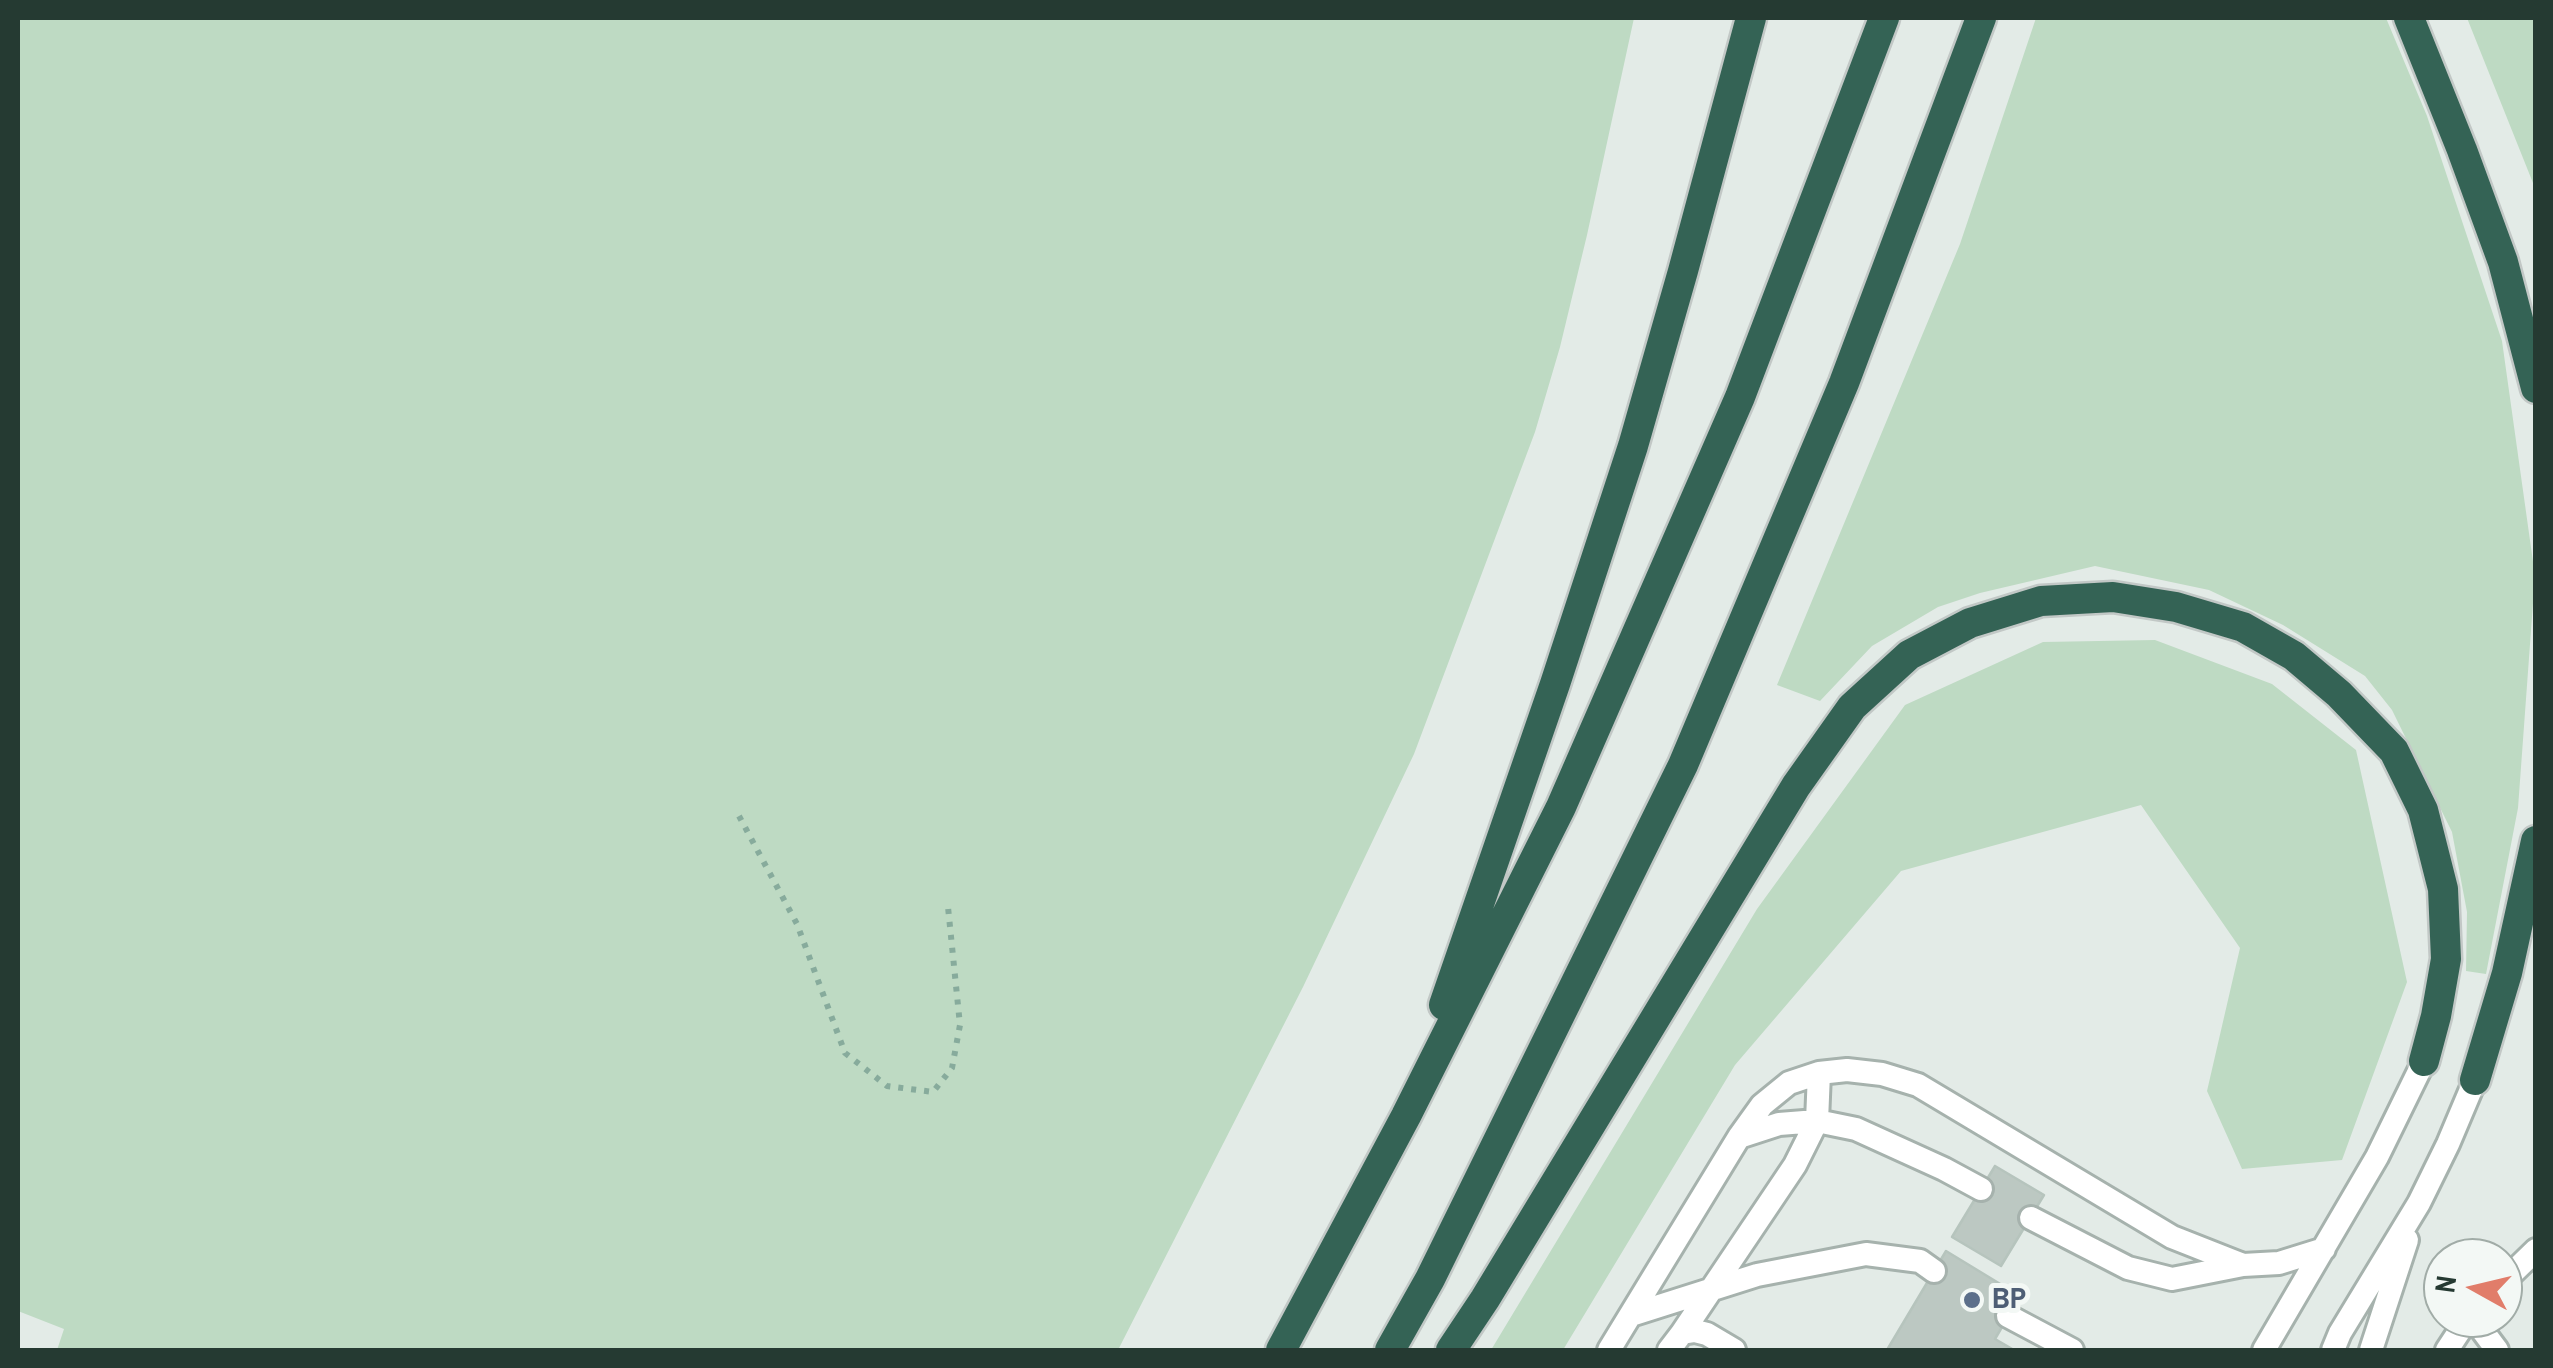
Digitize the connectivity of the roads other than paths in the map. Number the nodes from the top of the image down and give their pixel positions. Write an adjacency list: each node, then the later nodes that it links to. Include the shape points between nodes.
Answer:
1 (1752, 18): 10 (highway, via 1632,446)
2 (1884, 18): 10 (highway, via 1724,433 1560,808)
3 (1981, 18): 24 (highway, via 1844,384 1684,765)
4 (2408, 18): 5 (highway, via 2502,262)
5 (2536, 388)
6 (2536, 841): 9 (highway, via 2508,973)
7 (2424, 1061): 16 (lane); 25 (highway, via 2446,959 2443,889 2423,810 2394,751 2294,656 2243,627 2113,596 2041,601 1970,623 1909,655 1852,707 1796,786)
8 (1819, 1073): 11 (lane); 12 (lane, via 1790,1083 1762,1105); 17 (lane, via 1882,1074 1918,1085 2172,1237)
9 (2475, 1080): 14 (lane)
10 (1406, 1116): 23 (highway)
11 (1817, 1121): 12 (lane); 13 (lane, via 1856,1129); 19 (lane)
12 (1739, 1137): 20 (lane)
13 (1981, 1189)
14 (2419, 1203): 30 (lane); 31 (lane)
15 (2032, 1218): 17 (lane, via 2128,1268 2172,1279)
16 (2324, 1249): 17 (lane, via 2280,1263); 29 (lane)
17 (2244, 1264)
18 (1934, 1271): 19 (lane, via 1920,1262 1866,1254 1756,1274)
19 (1713, 1289): 20 (lane); 22 (lane)
20 (1631, 1315): 26 (lane)
21 (2008, 1316): 28 (lane)
22 (1676, 1342): 27 (lane, via 1696,1332)
23 (1281, 1350)
24 (1390, 1350)
25 (1451, 1350)
26 (1609, 1350)
27 (1734, 1350)
28 (2072, 1350)
29 (2264, 1350)
30 (2333, 1350)
31 (2371, 1350)

